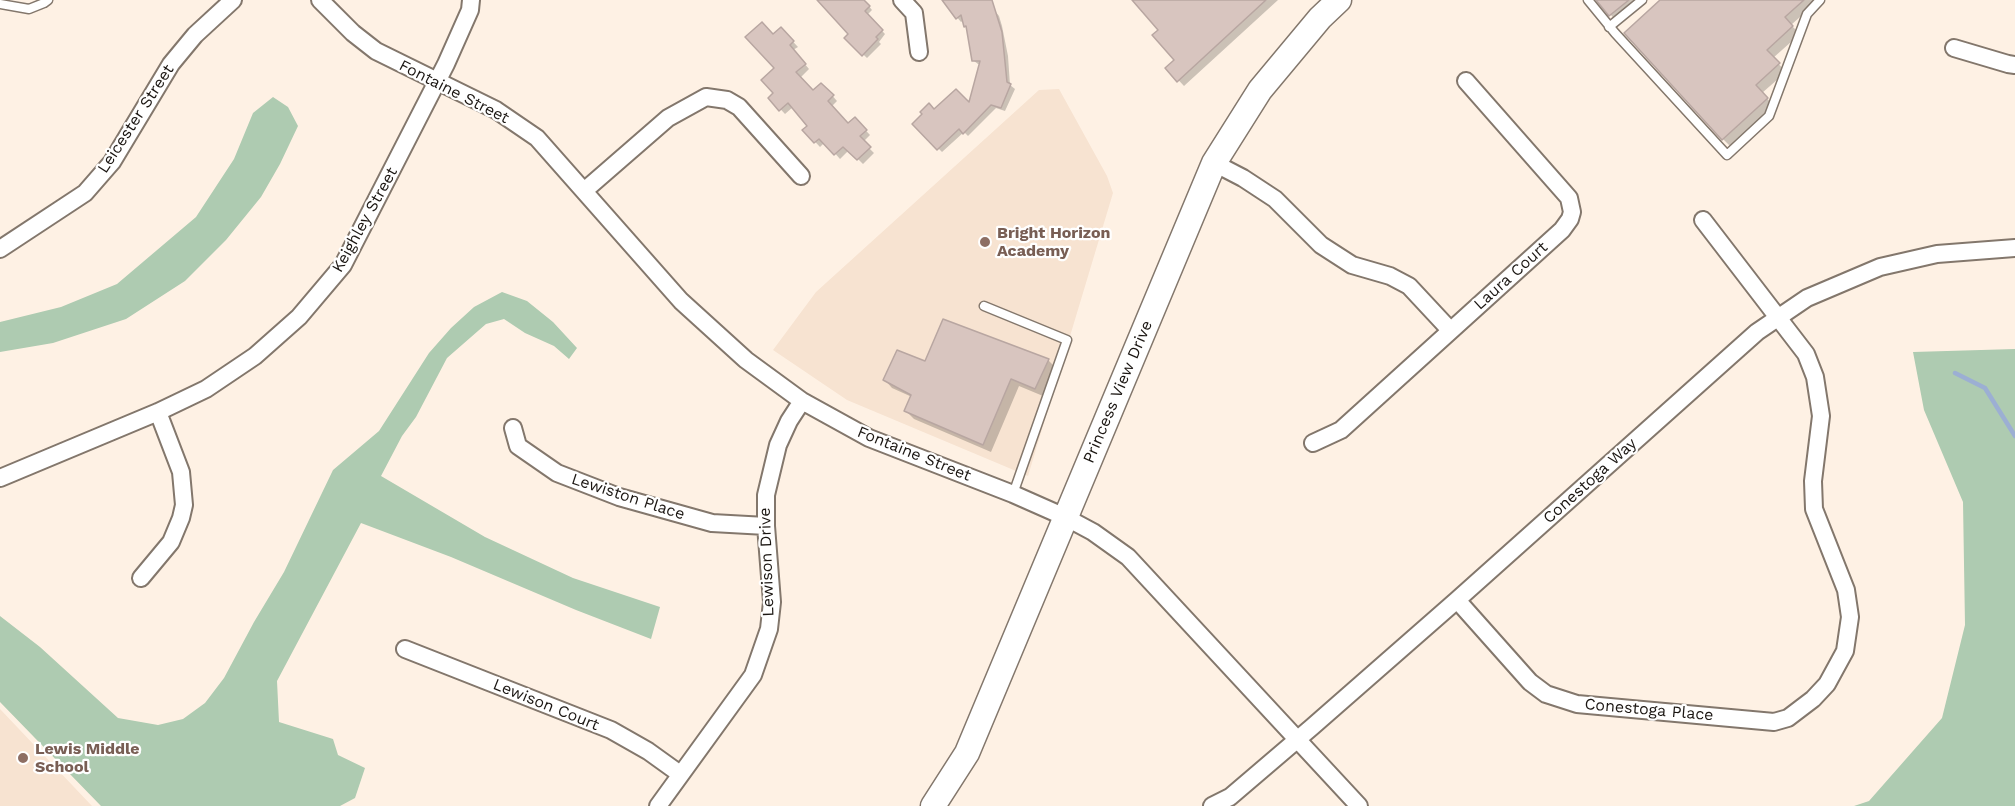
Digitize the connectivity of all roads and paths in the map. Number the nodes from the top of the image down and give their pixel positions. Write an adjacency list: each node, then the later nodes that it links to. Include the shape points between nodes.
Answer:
1 (48, 0): 10 (lane, via 29,9)
2 (233, 0): 22 (street, Leicester Street, via 171,64 112,162 85,193)
3 (320, 0): 16 (street, Fontaine Street, via 370,47)
4 (471, 0): 16 (street, Keighley Street)
5 (902, 0): 13 (street, via 914,13)
6 (1339, 0): 17 (main road, Princess View Drive, via 1260,90)
7 (1588, 0): 11 (lane)
8 (1642, 0): 11 (lane)
9 (1820, 0): 11 (lane, via 1807,14 1769,116 1727,155)
10 (0, 4)
11 (1609, 27)
12 (1953, 48): 14 (street)
13 (919, 52)
14 (2015, 65)
15 (1466, 81): 25 (street, Laura Court, via 1569,198 1572,212 1562,230)
16 (438, 82): 19 (street, Fontaine Street, via 496,110 537,138); 27 (street, Keighley Street, via 343,265 315,301 278,338 231,373)
17 (1214, 163): 25 (street, via 1275,199 1321,245 1352,265 1409,286); 32 (main road, Princess View Drive)
18 (801, 176): 19 (street, via 739,107 727,100 706,97 668,117)
19 (584, 191): 26 (street, Fontaine Street, via 681,301 746,360)
20 (1703, 220): 24 (street)
21 (2015, 248): 24 (street, Conestoga Way, via 1937,254 1880,267 1807,298)
22 (0, 249)
23 (984, 306): 31 (lane, via 1067,340)
24 (1779, 318): 35 (street, Conestoga Way, via 1757,332); 35 (street, Conestoga Place, via 1806,354 1815,377 1821,416 1813,481 1814,509 1846,590 1850,617 1845,651 1827,684 1812,699 1788,718 1774,722 1577,704 1546,694 1530,682)
25 (1450, 330): 29 (street, Laura Court, via 1341,430)
26 (802, 401): 31 (street, Fontaine Street, via 869,438); 33 (street, Lewison Drive, via 778,445 766,495)
27 (158, 412): 30 (street, Keighley Street); 34 (street, via 181,472 184,505 171,542)
28 (513, 428): 33 (street, Lewiston Place, via 518,446 558,473 619,497 712,523)
29 (1312, 443)
30 (0, 478)
31 (1012, 494): 32 (street, Fontaine Street)
32 (1065, 517): 37 (street, Fontaine Street, via 1128,558); 40 (main road, Princess View Drive, via 967,753)
33 (766, 526): 38 (street, Lewison Drive, via 772,602 769,630 753,675)
34 (141, 578)
35 (1457, 600): 37 (street, Conestoga Way)
36 (405, 649): 38 (street, Lewison Court, via 611,730)
37 (1297, 739): 41 (street, Conestoga Way, via 1230,797); 42 (street, Fontaine Street)
38 (680, 774): 39 (street, Lewison Drive)
39 (658, 806)
40 (933, 806)
41 (1212, 806)
42 (1359, 806)

